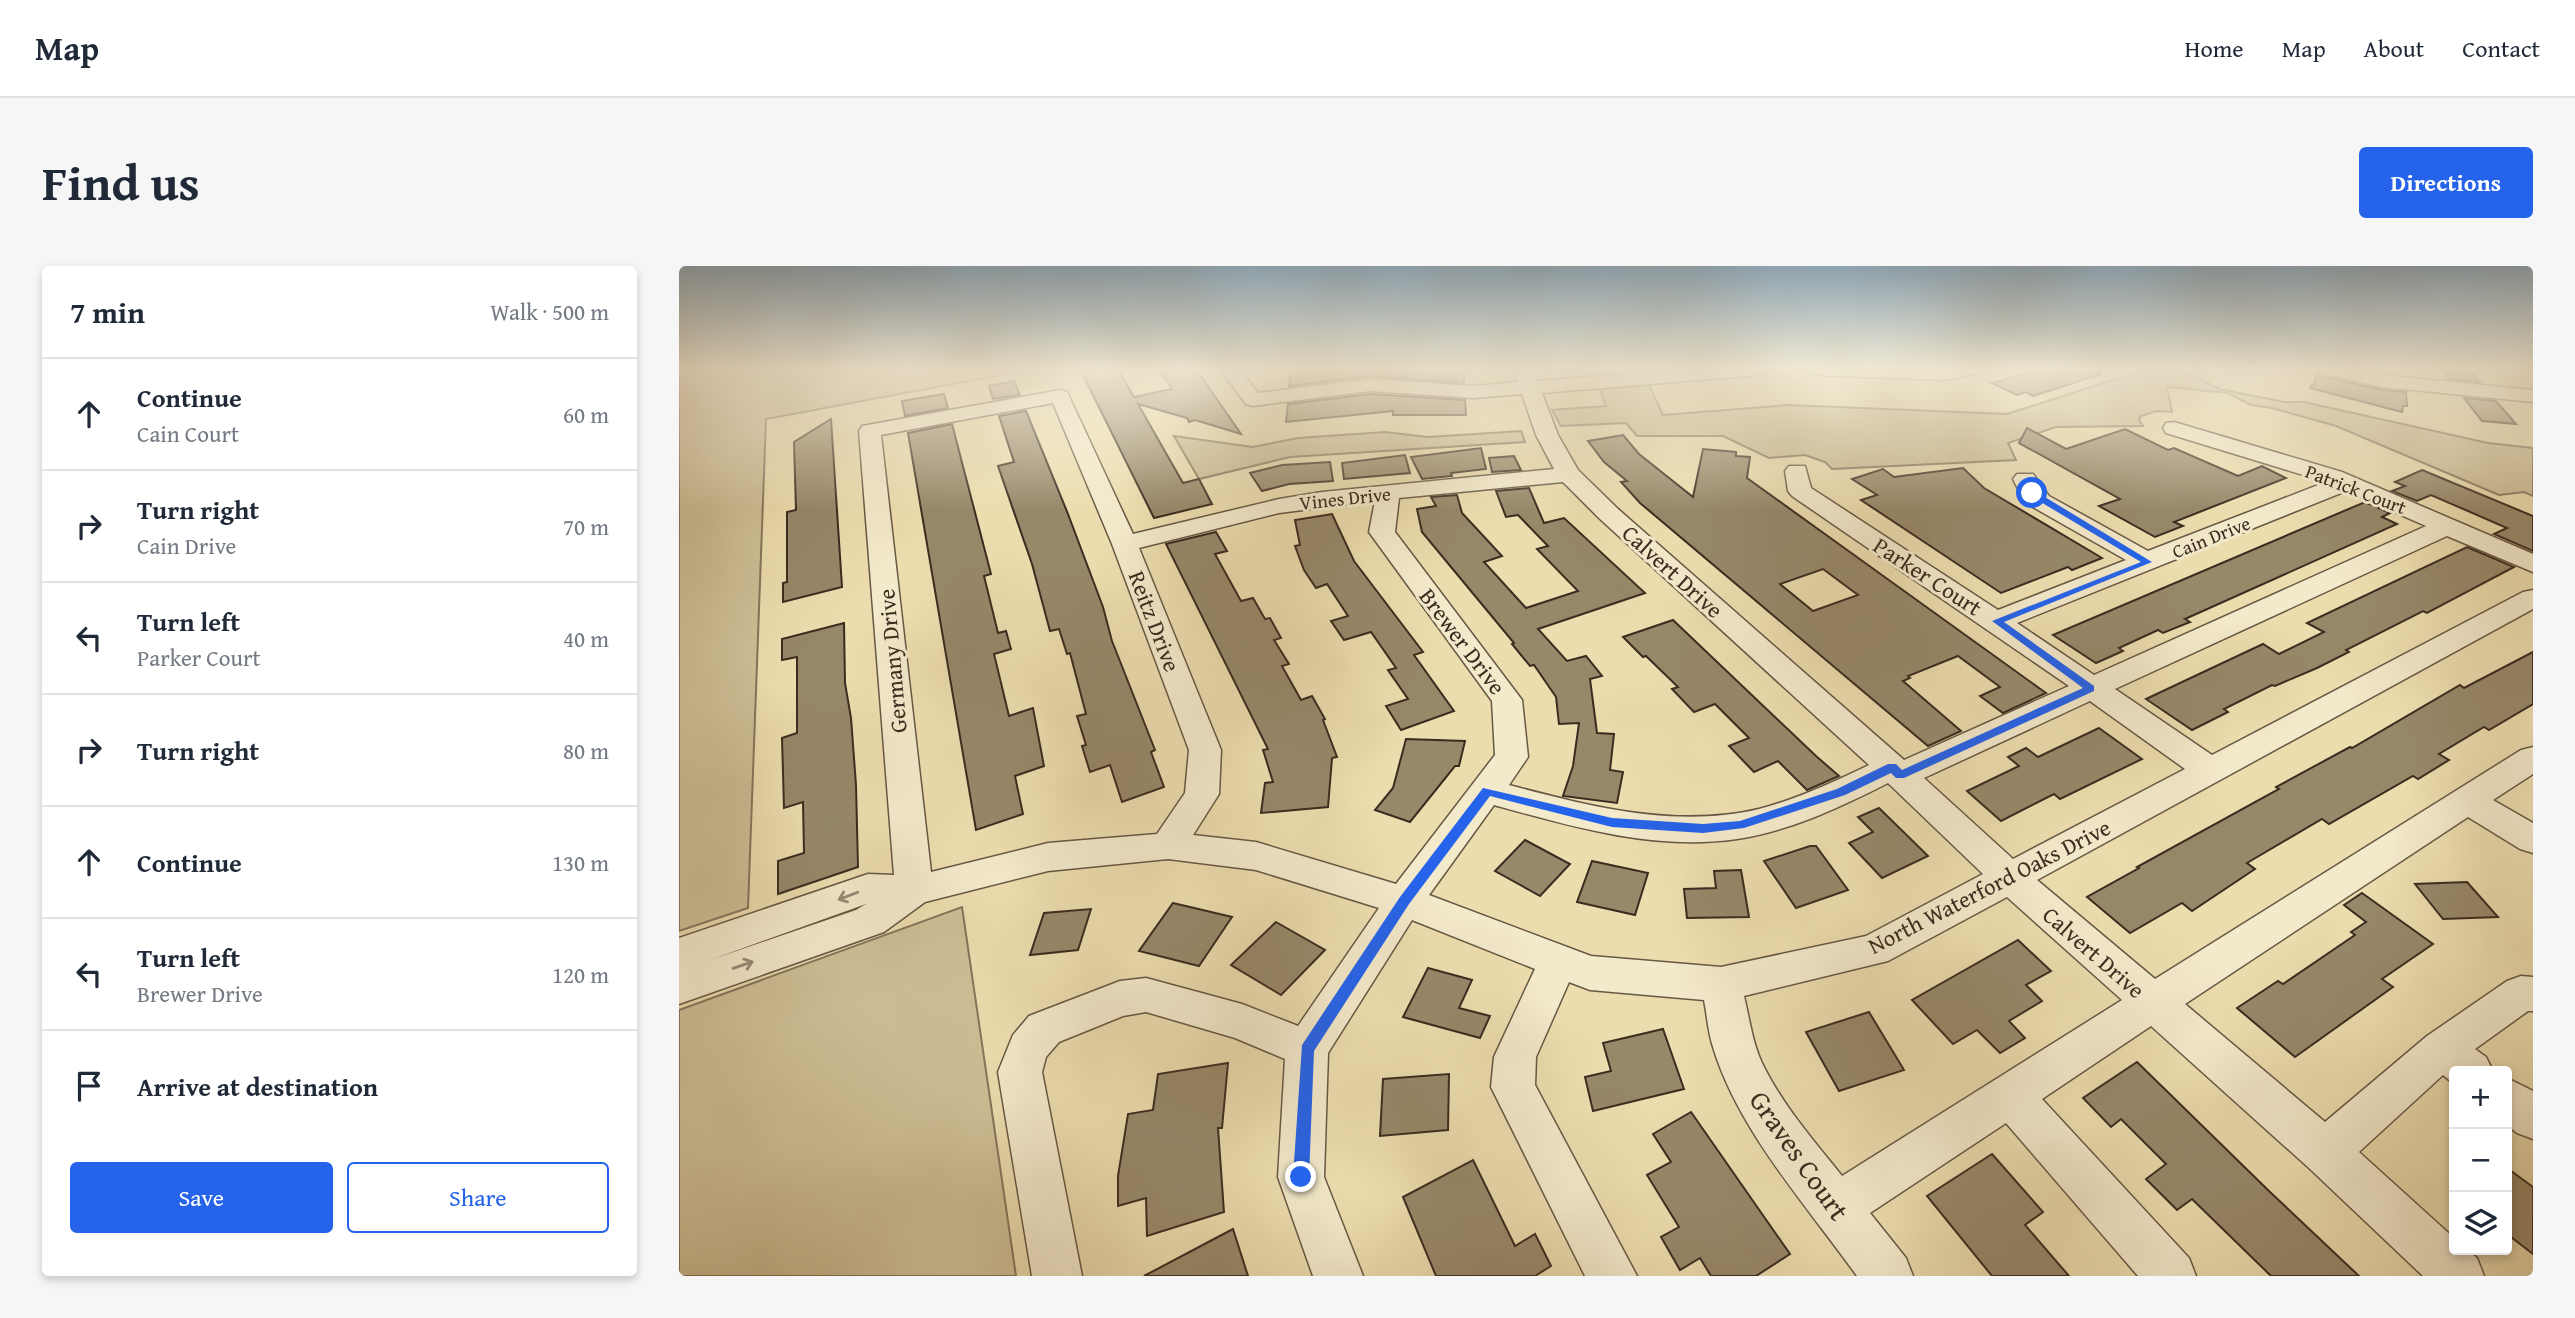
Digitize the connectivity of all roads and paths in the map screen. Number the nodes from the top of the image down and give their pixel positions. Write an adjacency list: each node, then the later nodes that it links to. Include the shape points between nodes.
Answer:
1 (954, 416): 25 (street, Germany Drive, via 870,432)
2 (1069, 416): 11 (street, Reitz Drive)
3 (1540, 416): 6 (street, Calvert Drive)
4 (2174, 428): 8 (street, Patrick Court)
5 (1797, 471): 15 (street, Parker Court, via 1800,491)
6 (1569, 474): 9 (street, Vines Drive); 19 (street, Calvert Drive)
7 (2025, 479): 12 (street, via 2040,501)
8 (2347, 482): 10 (street, Patrick Court); 12 (street, Cain Drive)
9 (1388, 494): 11 (street, Vines Drive, via 1279,506); 20 (street, Brewer Drive, via 1382,532 1507,700 1512,757)
10 (2447, 526): 13 (street, Patrick Court); 16 (street)
11 (1125, 544): 23 (street, Reitz Drive, via 1205,750 1202,794)
12 (2148, 562): 15 (street, Cain Drive)
13 (2533, 564)
14 (2533, 598): 18 (street, North Waterford Oaks Drive)
15 (1996, 621): 16 (street, Parker Court)
16 (2091, 688): 18 (street, Parker Court); 19 (street)
17 (2533, 758): 21 (street)
18 (2210, 770): 24 (street, North Waterford Oaks Drive)
19 (1896, 771): 20 (street, via 1790,810 1740,825 1703,829 1612,822); 24 (street, Calvert Drive)
20 (1487, 791): 26 (street, Brewer Drive)
21 (2466, 800): 22 (street); 32 (street)
22 (2533, 840)
23 (1168, 846): 25 (street, North Waterford Oaks Drive, via 1048,857); 26 (street, North Waterford Oaks Drive, via 1256,856)
24 (2010, 878): 29 (street, North Waterford Oaks Drive, via 1874,950); 32 (street, Calvert Drive)
25 (915, 890): 27 (street, North Waterford Oaks Drive, one-way to 27, via 868,888); 30 (street, North Waterford Oaks Drive, one-way to 25, via 870,921)
26 (1404, 901): 28 (street, North Waterford Oaks Drive); 33 (street, Brewer Drive)
27 (679, 954)
28 (1558, 963): 29 (street, North Waterford Oaks Drive, via 1590,974); 42 (street, via 1515,1058 1513,1087)
29 (1721, 984): 39 (street, Graves Court, via 1734,1046 1748,1081 1773,1123)
30 (679, 987)
31 (2533, 994): 34 (street, via 2521,993)
32 (2152, 1003): 35 (street); 38 (street, Calvert Drive)
33 (1307, 1049): 40 (street, via 1242,1022 1146,995 1119,999 1044,1029 1028,1048 1020,1072); 41 (street, via 1301,1177)
34 (2456, 1060): 38 (street)
35 (2010, 1095): 39 (street); 44 (street)
36 (2512, 1102): 37 (street)
37 (2533, 1118)
38 (2325, 1152): 45 (street, Calvert Drive)
39 (1836, 1207): 43 (street, Graves Court)
40 (1057, 1276)
41 (1338, 1276)
42 (1612, 1276)
43 (1888, 1276)
44 (2171, 1276)
45 (2459, 1276)

